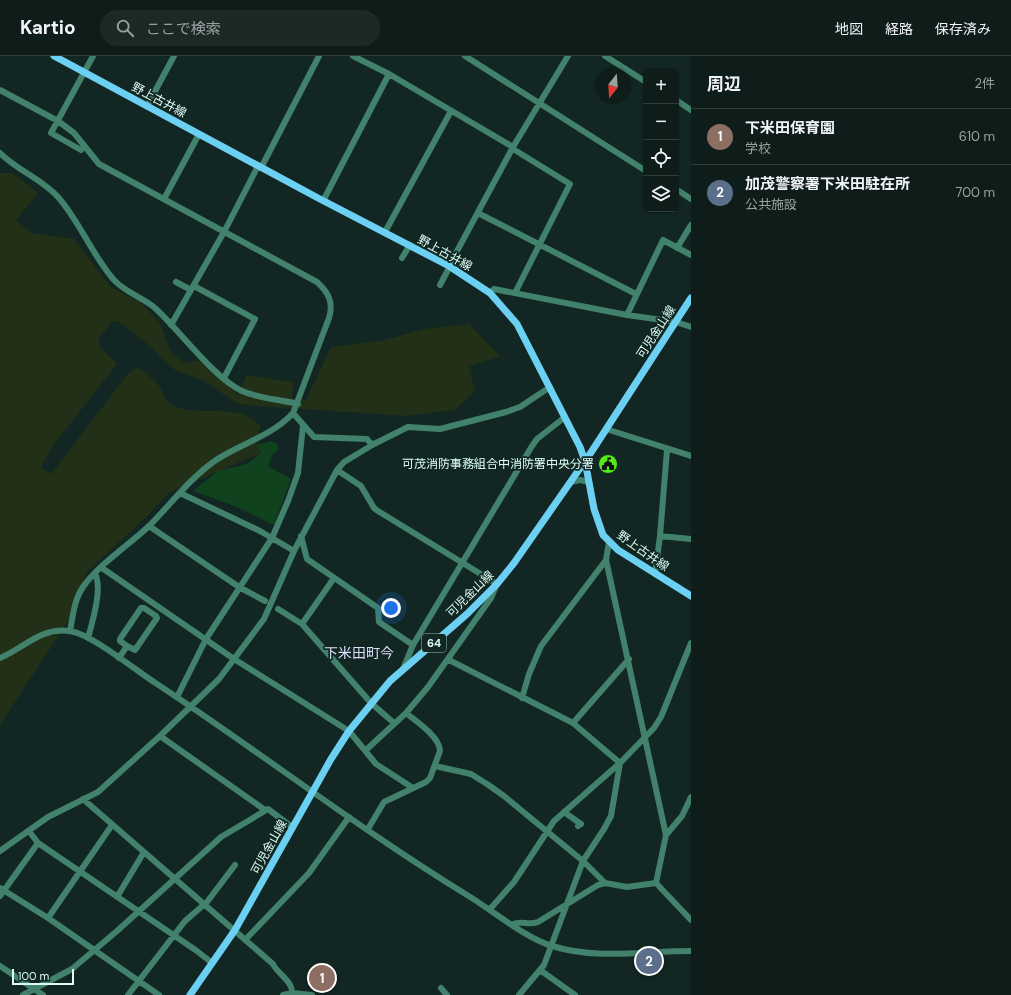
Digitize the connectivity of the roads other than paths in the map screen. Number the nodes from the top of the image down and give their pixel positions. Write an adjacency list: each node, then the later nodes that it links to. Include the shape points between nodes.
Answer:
1 (54, 56): 9 (main road, 野上古井線)
2 (93, 56): 9 (street)
3 (174, 56): 15 (street)
4 (319, 56): 23 (street)
5 (353, 56): 10 (street)
6 (465, 56): 14 (street)
7 (568, 56): 14 (street)
8 (605, 56): 11 (street)
9 (85, 72): 15 (main road, 野上古井線); 18 (street)
10 (389, 74): 17 (street); 28 (street)
11 (643, 80)
12 (0, 90): 18 (street)
13 (679, 102): 16 (street)
14 (539, 104): 20 (street); 24 (street)
15 (147, 106): 19 (main road, 野上古井線)
16 (691, 110)
17 (451, 112): 20 (street, via 491,132); 32 (street)
18 (58, 121): 21 (street, via 51,133); 26 (street, via 74,133 99,164)
19 (199, 134): 23 (main road, 野上古井線); 26 (street)
20 (513, 148): 29 (street); 33 (street, via 570,184)
21 (81, 150)
22 (0, 153): 48 (street, via 57,196 114,280 156,309)
23 (260, 167): 28 (main road, 野上古井線); 31 (street)
24 (643, 169)
25 (679, 191): 27 (street)
26 (164, 199): 31 (street)
27 (691, 199)
28 (323, 201): 32 (main road, 野上古井線)
29 (478, 213): 33 (street); 38 (street)
30 (691, 226): 35 (street)
31 (224, 232): 41 (street); 52 (street, via 301,272 316,282 329,296 332,311 309,367)
32 (385, 232): 34 (main road, 野上古井線)
33 (539, 243): 43 (street); 44 (street)
34 (410, 245): 37 (street); 38 (main road, 野上古井線)
35 (678, 248): 36 (street); 44 (street, via 663,240)
36 (691, 255)
37 (402, 258)
38 (450, 266): 40 (street); 42 (main road, 野上古井線)
39 (176, 282): 41 (street)
40 (440, 286)
41 (193, 288): 48 (street); 50 (street, via 255,318)
42 (490, 293): 43 (street, via 494,289); 51 (main road, 野上古井線, via 517,324)
43 (515, 293): 46 (street)
44 (636, 294): 46 (street)
45 (691, 298): 47 (main road, 可児金山線 / 64)
46 (627, 315): 47 (street)
47 (676, 322): 49 (street); 56 (main road, 可児金山線 / 64)
48 (171, 325): 50 (street)
49 (691, 327)
50 (224, 378): 52 (street, via 241,390 260,397)
51 (550, 387): 54 (main road, 野上古井線); 57 (street, via 520,407 506,412 440,429 408,427)
52 (298, 404): 53 (street)
53 (293, 413): 55 (street); 64 (street, via 284,423 267,434 217,460)
54 (565, 417): 60 (main road, 野上古井線); 73 (street, via 532,446)
55 (303, 426): 57 (street, via 314,437 366,439); 68 (street, via 298,473)
56 (606, 429): 58 (street); 60 (main road, 可児金山線 / 64)
57 (374, 444): 61 (street, via 344,462)
58 (667, 450): 59 (street); 67 (street)
59 (691, 456)
60 (585, 461): 62 (main road, 可児金山線 / 64); 63 (main road, 野上古井線)
61 (337, 470): 66 (street); 73 (street, via 361,486 378,511)
62 (571, 482): 63 (street); 78 (main road, 可児金山線 / 64, via 514,564)
63 (589, 482): 70 (main road, 野上古井線, via 602,533)
64 (180, 493): 65 (street); 68 (street)
65 (149, 526): 74 (street); 79 (street)
66 (301, 536): 71 (street); 77 (street, via 307,559)
67 (660, 536): 69 (street); 76 (street)
68 (272, 538): 71 (street); 79 (street)
69 (691, 539)
70 (609, 542): 72 (street); 76 (main road, 野上古井線)
71 (294, 550): 92 (street, via 264,619)
72 (606, 560): 93 (street); 97 (street, via 541,646)
73 (463, 562): 78 (street); 88 (street)
74 (102, 568): 75 (street); 86 (street)
75 (95, 574): 84 (street, via 77,598); 85 (street, via 98,579 95,610)
76 (655, 574): 80 (main road, 野上古井線)
77 (334, 578): 83 (street); 88 (street, via 378,608 380,622)
78 (497, 584): 94 (street, via 491,598); 95 (main road, 可児金山線 / 64, via 467,614)
79 (239, 587): 81 (street); 86 (street)
80 (691, 596)
81 (265, 601)
82 (278, 609): 83 (street)
83 (302, 624): 98 (street)
84 (70, 631): 85 (street); 90 (street, via 47,632)
85 (88, 638): 91 (street)
86 (206, 640): 92 (street); 96 (street)
87 (691, 643): 105 (street, via 661,717)
88 (413, 645): 95 (street)
89 (127, 646): 89 (street, via 135,650 156,616 141,608 120,639); 91 (street)
90 (0, 658)
91 (119, 658): 96 (street)
92 (234, 659): 99 (street, via 219,679); 103 (street)
93 (629, 659): 102 (street); 105 (street)
94 (449, 660): 97 (street); 100 (street)
95 (402, 670): 98 (main road, 可児金山線 / 64)
96 (177, 697): 99 (street)
97 (522, 698): 102 (street)
98 (371, 703): 101 (street); 103 (main road, 可児金山線 / 64)
99 (190, 706): 104 (street); 110 (street)
100 (406, 713): 101 (street); 108 (street, via 428,731 440,746)
101 (394, 723): 106 (street)
102 (573, 723): 107 (street)
103 (349, 731): 106 (street); 110 (main road, 可児金山線 / 64)
104 (160, 736): 112 (street, via 98,792); 113 (street)
105 (645, 738): 107 (street); 122 (street)
106 (366, 750): 109 (street, via 376,764)
107 (620, 763): 114 (street); 126 (street, via 611,816)
108 (435, 766): 109 (street, via 426,782); 121 (street, via 471,774 504,796)
109 (413, 788): 119 (street, via 384,802)
110 (312, 792): 115 (street); 118 (main road, 可児金山線 / 64)
111 (691, 797): 122 (street, via 682,816)
112 (83, 799): 116 (street); 120 (street, via 48,817)
113 (265, 810): 118 (street, via 268,808); 129 (street, via 221,837)
114 (564, 812): 117 (street, via 581,824); 121 (street)
115 (349, 817): 119 (street); 143 (street, via 309,873)
116 (112, 825): 125 (street); 128 (street)
117 (578, 826)
118 (292, 827): 141 (main road, 可児金山線 / 64)
119 (368, 829): 136 (street, via 438,877)
120 (29, 831): 123 (street); 124 (street)
121 (547, 832): 126 (street); 136 (street, via 514,882)
122 (666, 835): 130 (street)
123 (38, 843): 128 (street); 132 (street)
124 (0, 851)
125 (144, 852): 129 (street); 133 (street)
126 (582, 861): 131 (street); 134 (street)
127 (235, 865): 135 (street)
128 (81, 871): 133 (street); 138 (street)
129 (174, 878): 135 (street); 137 (street)
130 (656, 882): 131 (street, via 627,887); 139 (street)
131 (605, 883): 134 (street)
132 (1, 891): 138 (street)
133 (117, 896): 137 (street)
134 (568, 902): 140 (street, via 532,924 520,921); 144 (street)
135 (204, 904): 141 (street); 142 (street)
136 (490, 908): 140 (street)
137 (139, 912): 142 (street); 145 (street)
138 (48, 918): 145 (street)
139 (691, 920)
140 (513, 924): 144 (street)
141 (235, 930): 143 (street); 147 (main road, 可児金山線 / 64)
142 (173, 935): 147 (street); 150 (street)
143 (246, 939): 153 (street, via 273,964 276,971 291,986)
144 (551, 946): 146 (street, via 591,953); 149 (street)
145 (94, 951): 150 (street); 152 (street, via 72,969)
146 (691, 951)
147 (212, 963): 158 (main road, 可児金山線 / 64)
148 (0, 966): 152 (street)
149 (540, 970): 162 (street); 163 (street)
150 (138, 980): 156 (street); 157 (street)
151 (441, 988): 161 (street)
152 (35, 989): 154 (street); 155 (street)
153 (292, 994): 159 (street); 160 (street)
154 (23, 995)
155 (44, 995)
156 (128, 995)
157 (159, 995)
158 (190, 995)
159 (283, 995)
160 (312, 995)
161 (446, 995)
162 (519, 995)
163 (576, 995)

